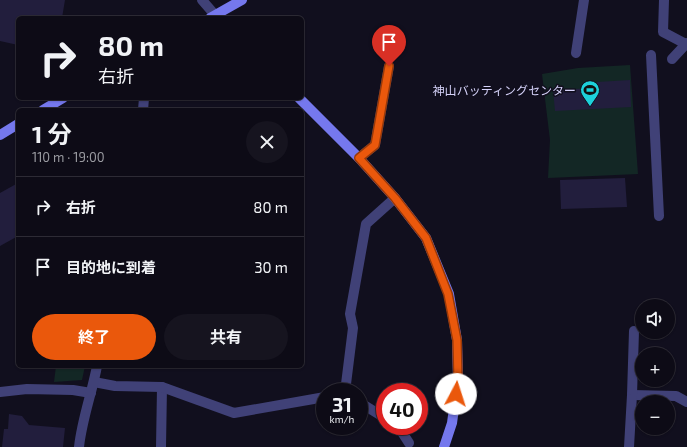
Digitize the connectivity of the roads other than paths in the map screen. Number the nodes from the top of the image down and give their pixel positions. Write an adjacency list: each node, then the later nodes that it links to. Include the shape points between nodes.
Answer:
1 (202, 0): 5 (street)
2 (242, 0): 6 (street)
3 (584, 0): 8 (street)
4 (664, 0): 7 (street, via 663,32)
5 (214, 16)
6 (217, 16)
7 (687, 44): 10 (street)
8 (576, 53)
9 (651, 54): 19 (street)
10 (672, 58)
11 (389, 66): 17 (street, via 375,145)
12 (60, 100): 14 (street)
13 (301, 100): 17 (street)
14 (46, 108)
15 (16, 125): 16 (street)
16 (0, 135)
17 (359, 158): 18 (street)
18 (395, 198): 23 (street, via 366,224 350,314 353,328); 34 (street, via 426,238 448,294 457,340 458,379 452,423)
19 (659, 216)
20 (634, 331): 27 (street)
21 (97, 368): 22 (street)
22 (94, 382): 24 (street, via 115,386); 26 (street)
23 (346, 383)
24 (162, 387): 28 (street, via 234,413); 33 (street)
25 (0, 392): 26 (street, via 27,389)
26 (91, 392): 32 (street)
27 (632, 395): 29 (street, via 676,396); 35 (street)
28 (316, 399)
29 (687, 402)
30 (404, 435): 31 (street)
31 (409, 443)
32 (79, 447)
33 (161, 447)
34 (444, 447)
35 (629, 447)

